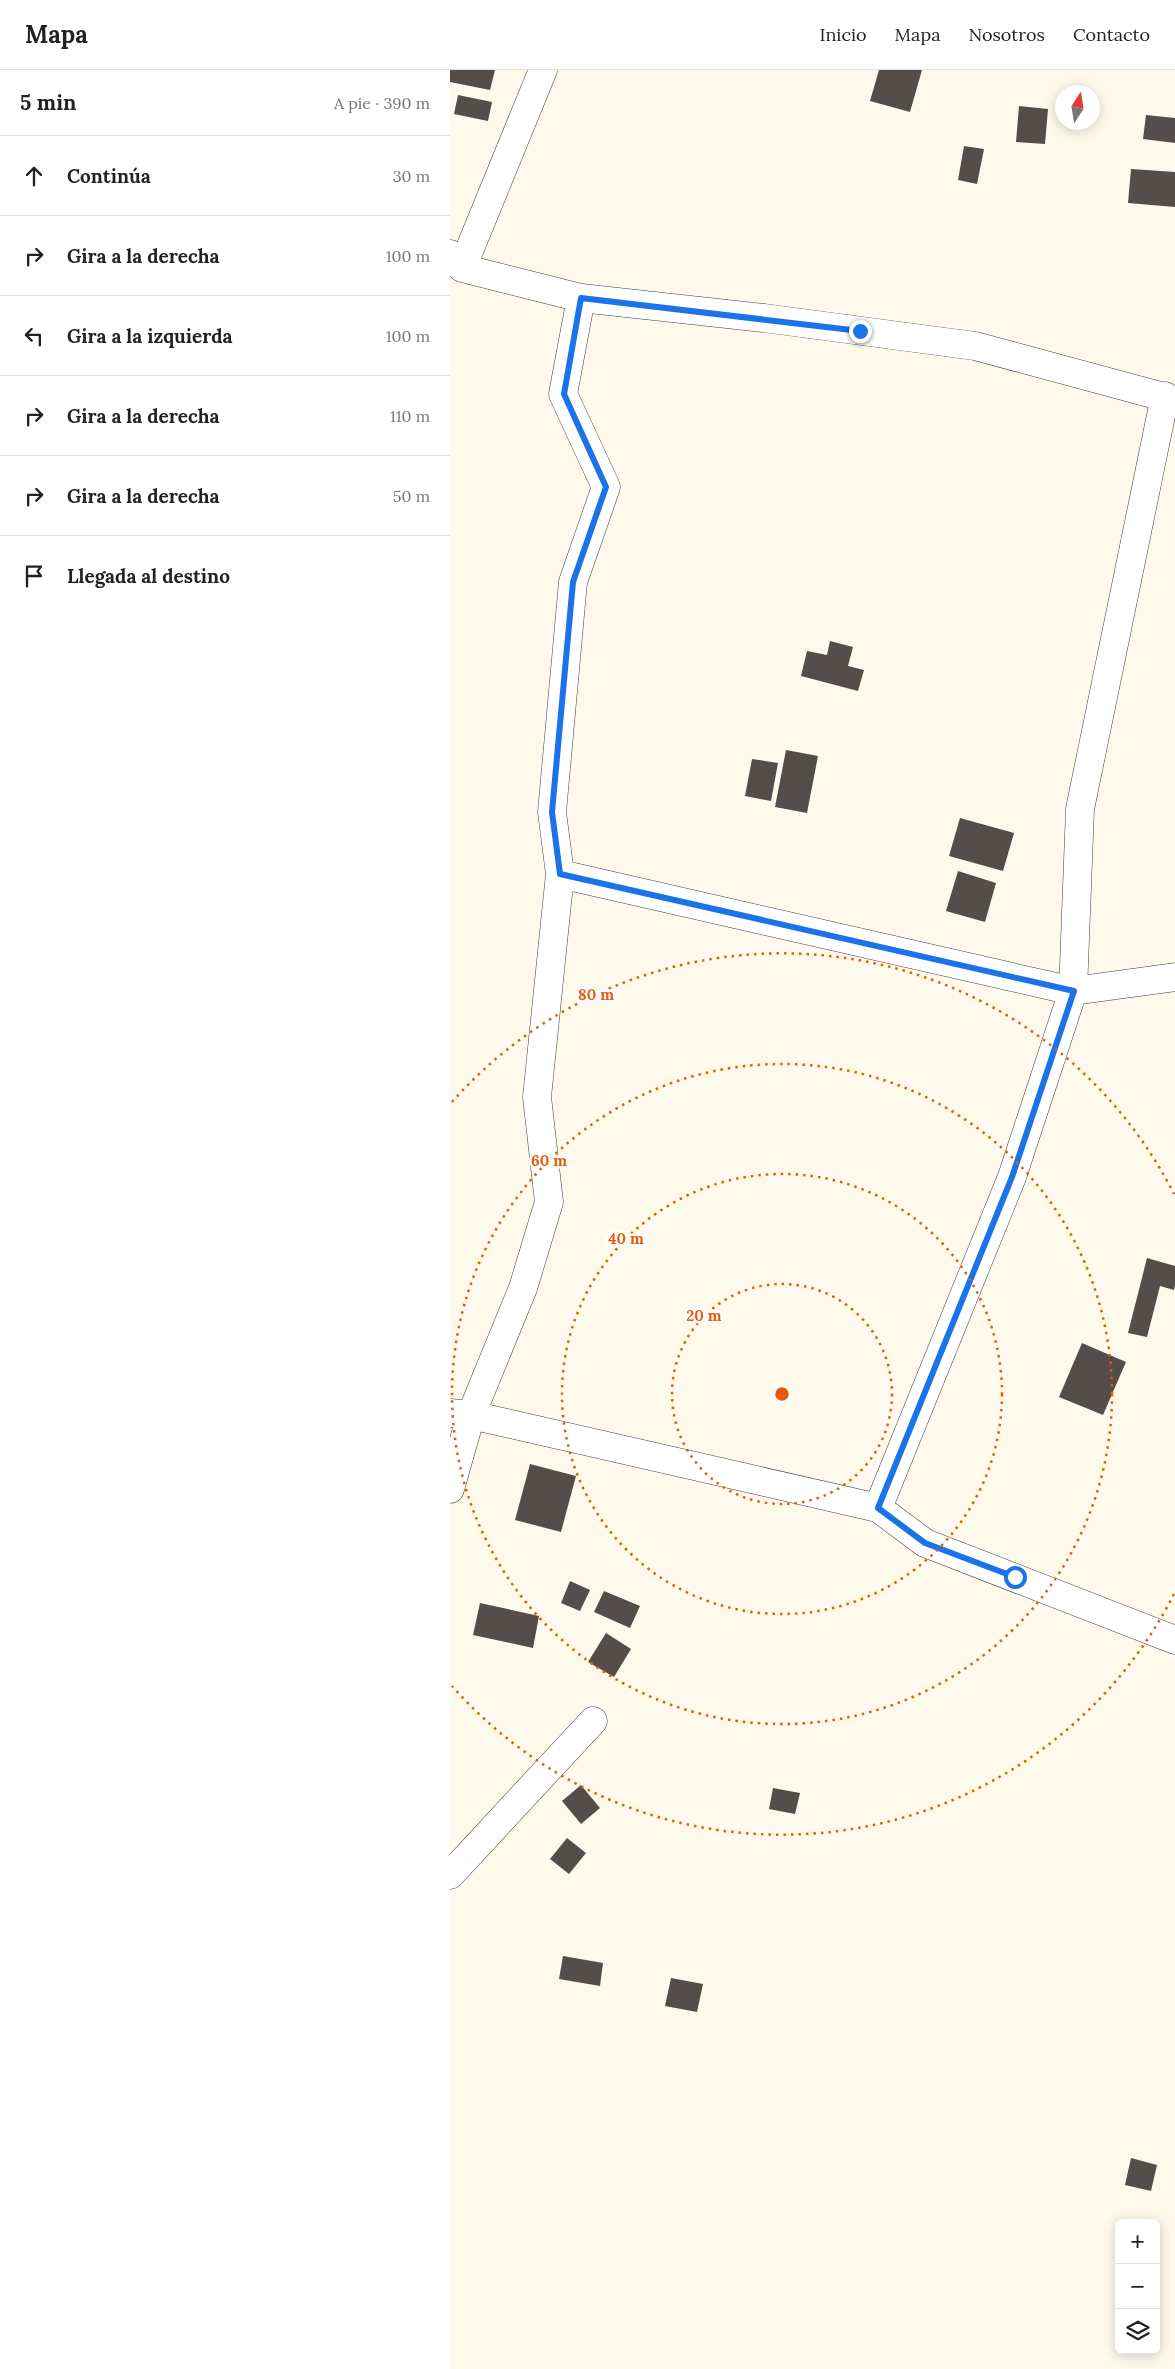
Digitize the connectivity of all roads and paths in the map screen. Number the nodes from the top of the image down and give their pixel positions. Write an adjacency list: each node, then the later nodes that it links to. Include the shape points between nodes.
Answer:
1 (543, 70): 2 (street)
2 (456, 261): 3 (street)
3 (581, 298): 4 (street, via 975,346); 5 (street, via 564,394 606,487 573,582 552,812)
4 (1170, 398): 7 (street, via 1080,809)
5 (560, 874): 7 (street); 8 (street, via 538,1097 550,1202 523,1288)
6 (1175, 977): 7 (street)
7 (1074, 991): 10 (street, via 1012,1177)
8 (460, 1414): 9 (street); 10 (street)
9 (450, 1489)
10 (878, 1508): 11 (street, via 925,1543)
11 (1175, 1640)
12 (593, 1721): 13 (street)
13 (450, 1875)

